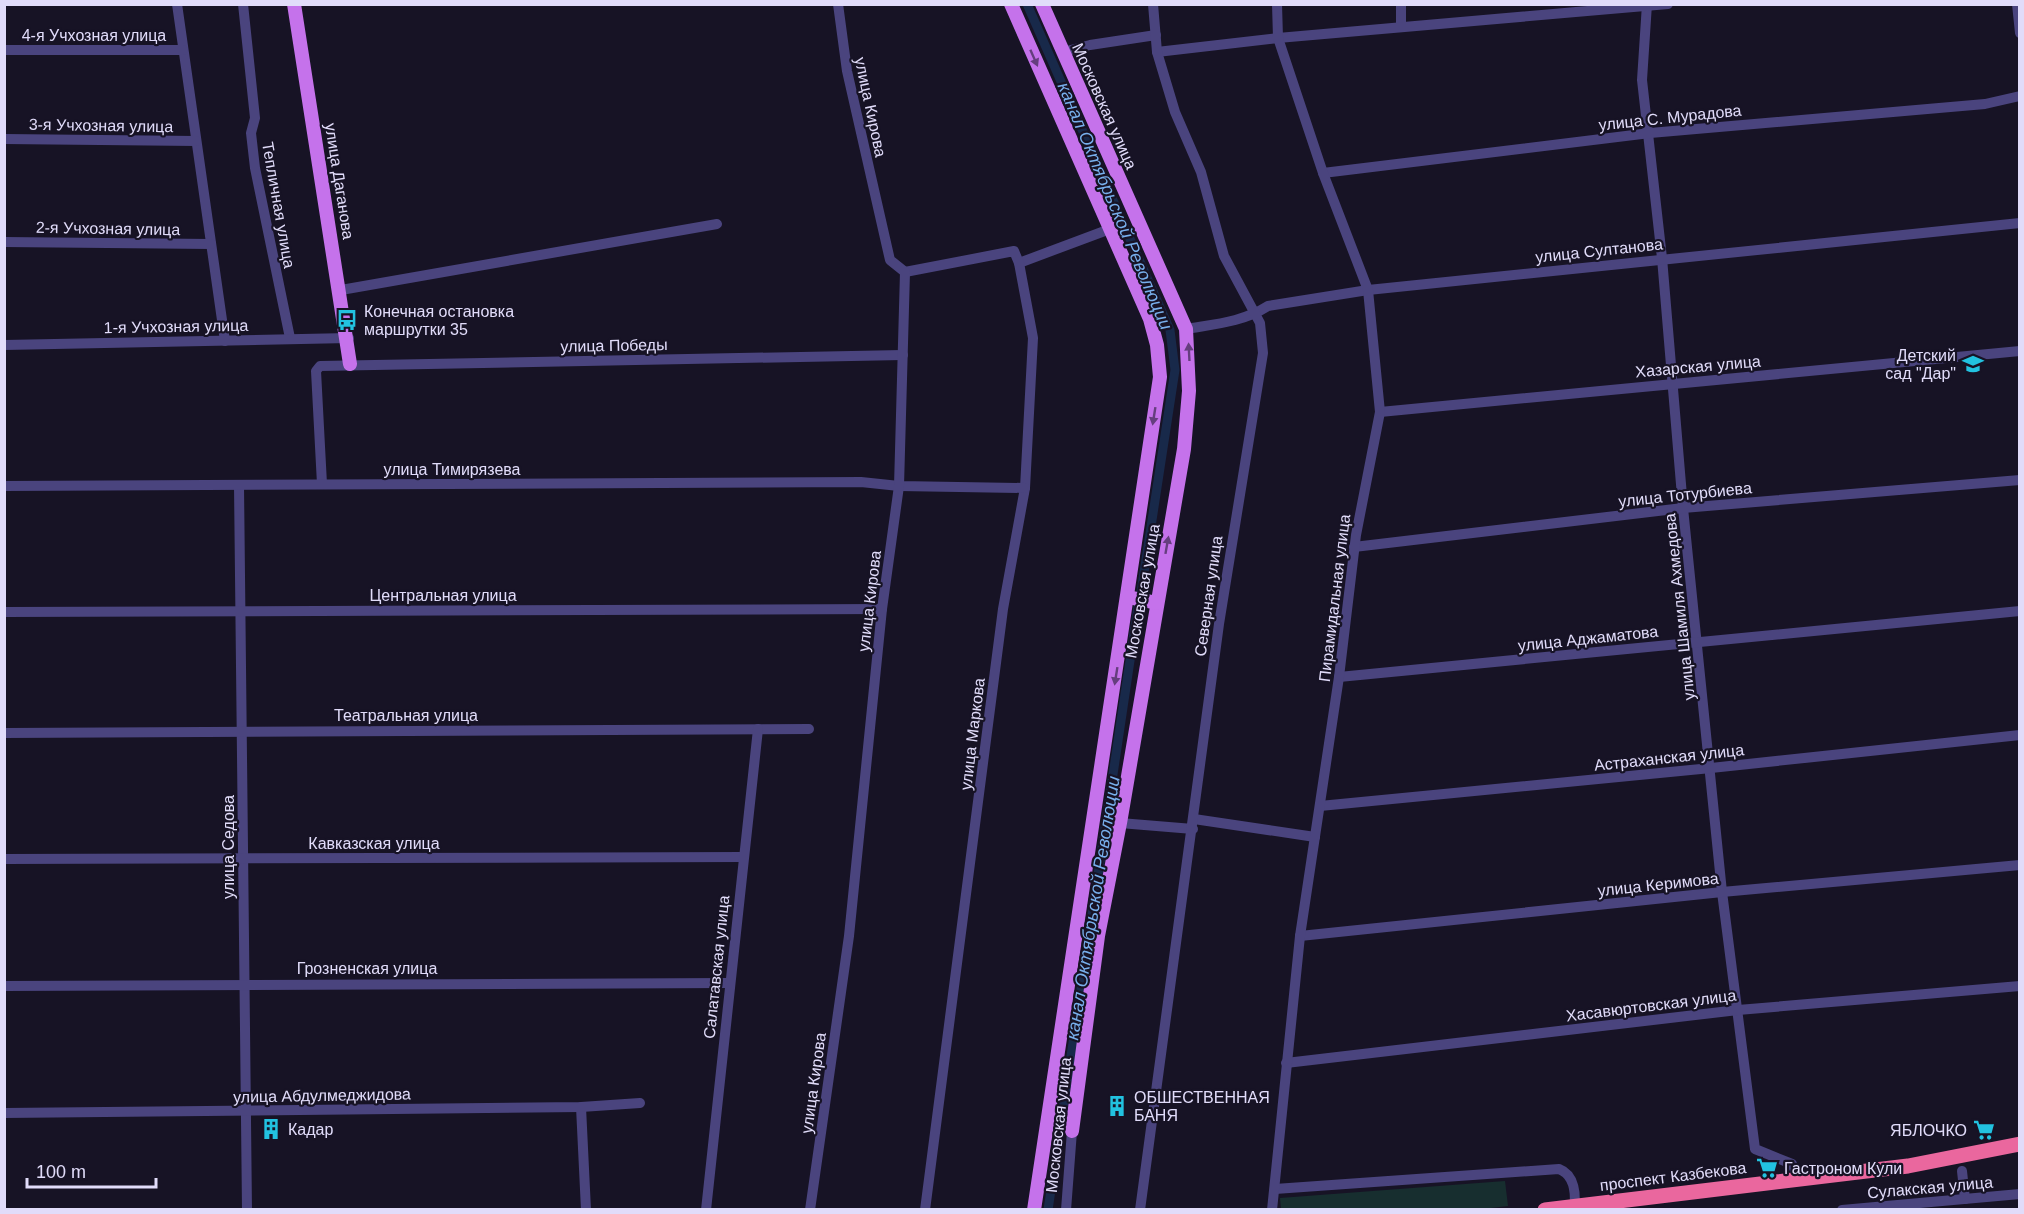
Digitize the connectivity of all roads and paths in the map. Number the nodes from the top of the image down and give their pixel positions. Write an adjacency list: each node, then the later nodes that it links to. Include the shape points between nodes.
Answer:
1 (183, 4): 12 (street)
2 (243, 4): 40 (street, Тепличная улица, via 255,118 251,133 255,168)
3 (296, 4): 36 (main road, улица Даганова)
4 (838, 4): 35 (street, улица Кирова, via 847,71 890,260)
5 (1011, 4): 30 (main road, Московская улица, one-way to 30)
6 (1042, 4): 21 (main road, Московская улица)
7 (1153, 4): 17 (street, Северная улица)
8 (1277, 4): 18 (street, Пирамидальная улица)
9 (1401, 4): 15 (street)
10 (1668, 4): 13 (street)
11 (2017, 4): 16 (street)
12 (177, 5): 20 (street)
13 (1647, 6): 14 (street); 24 (street, улица Шамиля Ахмедова, via 1642,80)
14 (1534, 10): 15 (street)
15 (1401, 27): 18 (street)
16 (2019, 33)
17 (1156, 35): 21 (street); 22 (street, Северная улица)
18 (1278, 38): 22 (street); 27 (street, Пирамидальная улица)
19 (4, 50): 20 (street, 4-я Учхозная улица)
20 (183, 50): 26 (street)
21 (1063, 52): 39 (main road, Московская улица)
22 (1157, 52): 38 (street, Северная улица, via 1175,112 1201,172 1224,256)
23 (2019, 96): 24 (street, улица С. Мурадова, via 1985,104)
24 (1650, 133): 27 (street, улица С. Мурадова); 33 (street, улица Шамиля Ахмедова)
25 (4, 139): 26 (street, 3-я Учхозная улица)
26 (196, 141): 32 (street)
27 (1323, 173): 37 (street, Пирамидальная улица)
28 (2019, 223): 33 (street, улица Султанова)
29 (717, 224): 36 (street)
30 (1110, 229): 34 (street); 57 (main road, Московская улица, one-way to 57, via 1150,319 1160,361)
31 (4, 242): 32 (street, 2-я Учхозная улица)
32 (211, 244): 42 (street)
33 (1662, 258): 37 (street, улица Султанова); 47 (street, улица Шамиля Ахмедова)
34 (1019, 263): 35 (street, via 1014,251); 54 (street, улица Маркова, via 1033,338)
35 (905, 272): 45 (street, улица Кирова)
36 (342, 290): 41 (main road, улица Даганова)
37 (1368, 290): 38 (street, улица Султанова, via 1268,306); 48 (street, Пирамидальная улица)
38 (1255, 315): 39 (street, улица Султанова); 73 (street, Северная улица, via 1260,323 1263,353 1238,500)
39 (1186, 328): 58 (main road, Московская улица, one-way to 39, via 1184,449 1189,391)
40 (290, 338): 41 (street, 1-я Учхозная улица); 42 (street, 1-я Учхозная улица)
41 (348, 338): 46 (main road, улица Даганова)
42 (225, 341): 43 (street, 1-я Учхозная улица)
43 (4, 345)
44 (2019, 351): 47 (street, Хазарская улица)
45 (903, 355): 46 (street, улица Победы); 53 (street, улица Кирова)
46 (352, 364): 50 (street, улица Победы, via 320,366 316,371)
47 (1675, 383): 48 (street, Хазарская улица); 55 (street, улица Шамиля Ахмедова)
48 (1380, 412): 56 (street, Пирамидальная улица)
49 (2019, 480): 55 (street, улица Тотурбиева)
50 (322, 484): 51 (street, улица Тимирязева); 53 (street, улица Тимирязева, via 861,482)
51 (239, 485): 52 (street, улица Тимирязева); 60 (street, улица Седова)
52 (4, 486)
53 (899, 486): 54 (street, улица Тимирязева); 59 (street, улица Кирова)
54 (1025, 488): 104 (street, улица Маркова, via 1003,609)
55 (1683, 508): 56 (street, улица Тотурбиева); 63 (street, улица Шамиля Ахмедова)
56 (1354, 547): 64 (street, Пирамидальная улица)
57 (1128, 597): 58 (main road); 105 (main road, Московская улица, one-way to 105)
58 (1157, 603): 72 (main road, Московская улица)
59 (882, 609): 60 (street, Центральная улица); 103 (street, улица Кирова, via 849,936)
60 (242, 610): 62 (street, Центральная улица); 67 (street, улица Седова)
61 (2019, 611): 63 (street, улица Аджаматова)
62 (4, 612)
63 (1698, 642): 64 (street, улица Аджаматова); 70 (street, улица Шамиля Ахмедова)
64 (1339, 677): 71 (street, Пирамидальная улица)
65 (758, 729): 66 (street, Театральная улица); 67 (street, Театральная улица); 75 (street, Салатавская улица)
66 (809, 729)
67 (242, 731): 68 (street, Театральная улица); 76 (street, улица Седова)
68 (4, 733)
69 (2019, 735): 70 (street, Астраханская улица)
70 (1711, 768): 71 (street, Астраханская улица); 79 (street, улица Шамиля Ахмедова)
71 (1320, 806): 74 (street, Пирамидальная улица)
72 (1120, 823): 73 (street); 91 (main road, Московская улица, via 1098,936)
73 (1194, 824): 74 (street); 107 (street, Северная улица)
74 (1315, 837): 80 (street, Пирамидальная улица)
75 (743, 857): 76 (street, Кавказская улица); 82 (street, Салатавская улица)
76 (243, 858): 77 (street, Кавказская улица); 81 (street, улица Седова)
77 (4, 859)
78 (2019, 865): 79 (street, улица Керимова)
79 (1722, 892): 80 (street, улица Керимова); 85 (street, улица Шамиля Ахмедова)
80 (1300, 936): 86 (street, Пирамидальная улица)
81 (245, 983): 82 (street, Грозненская улица); 83 (street, Грозненская улица); 89 (street, улица Седова)
82 (729, 983): 102 (street, Салатавская улица)
83 (4, 986)
84 (2019, 986): 85 (street, Хасавюртовская улица)
85 (1738, 1010): 86 (street, Хасавюртовская улица); 95 (street, улица Шамиля Ахмедова, via 1755,1149 1792,1164)
86 (1286, 1063): 96 (street, Пирамидальная улица)
87 (640, 1103): 88 (street, улица Абдулмеджидова)
88 (581, 1107): 89 (street, улица Абдулмеджидова); 101 (street)
89 (247, 1111): 90 (street, улица Абдулмеджидова); 100 (street, улица Седова)
90 (4, 1113)
91 (1072, 1131): 106 (street, Московская улица)
92 (2019, 1144): 95 (highway, проспект Казбекова, via 1908,1166)
93 (2019, 1152): 110 (highway, проспект Казбекова, via 1910,1175)
94 (1962, 1171): 98 (street)
95 (1800, 1180): 99 (highway, проспект Казбекова)
96 (1275, 1189): 99 (street, via 1560,1169 1572,1181); 108 (street, Пирамидальная улица)
97 (2019, 1194): 98 (street, Сулакская улица)
98 (1965, 1199): 111 (street, Сулакская улица)
99 (1575, 1208): 109 (highway, проспект Казбекова)
100 (246, 1209)
101 (586, 1209)
102 (706, 1209)
103 (810, 1209)
104 (925, 1209)
105 (1034, 1209)
106 (1066, 1209)
107 (1140, 1209)
108 (1272, 1209)
109 (1545, 1209)
110 (1602, 1209)
111 (1842, 1209)

